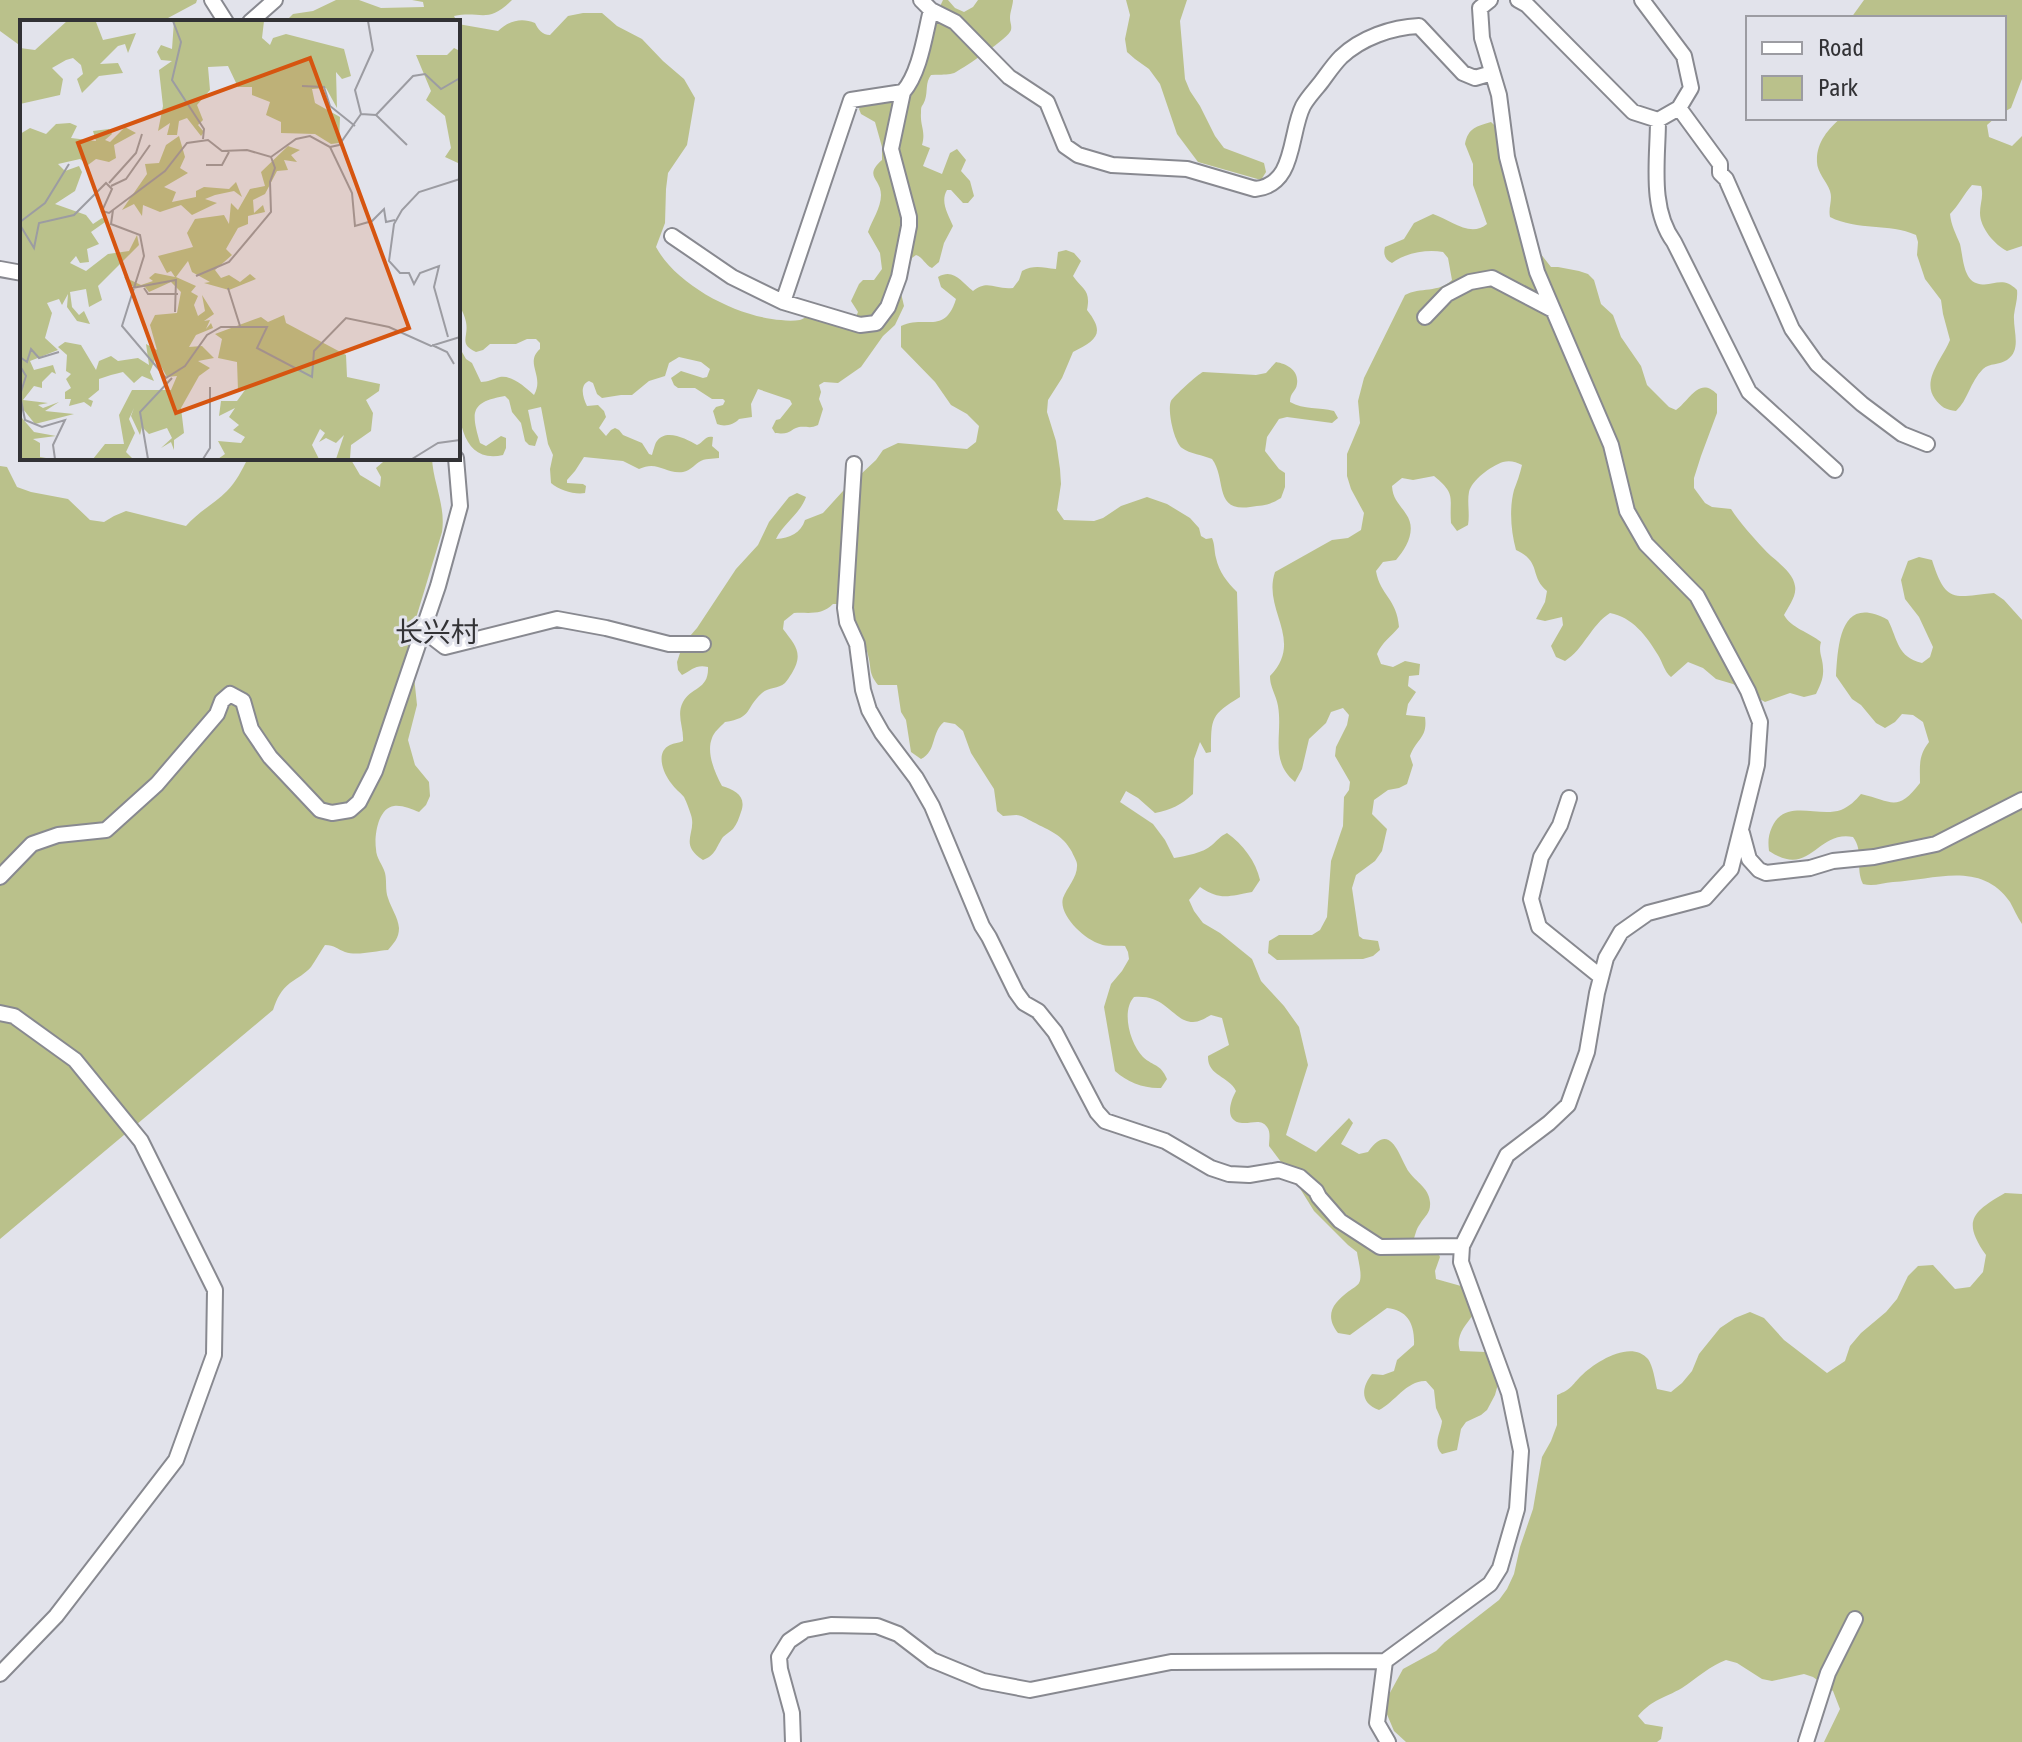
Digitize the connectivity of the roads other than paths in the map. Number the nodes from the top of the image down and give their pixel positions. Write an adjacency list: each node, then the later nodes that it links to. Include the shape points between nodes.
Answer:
1 (212, 0): 7 (street)
2 (275, 0): 8 (street)
3 (1490, 0): 9 (street, via 1480,8)
4 (1518, 0): 12 (street, via 1633,112)
5 (1642, 0): 11 (street, via 1684,56 1691,88)
6 (926, 5): 9 (street, via 955,22 1009,77 1047,102 1065,146 1078,155 1112,165 1187,169 1255,189 1278,181 1304,104 1353,47 1402,27 1419,26 1463,73 1475,78); 10 (street, via 918,62)
7 (225, 20)
8 (251, 20)
9 (1492, 73): 17 (street, via 1507,157 1537,272)
10 (903, 92): 16 (street, via 851,100); 16 (street, via 891,149 909,226 888,307 876,323 860,325)
11 (1679, 108): 12 (street); 19 (street, via 1720,164 1792,329 1817,364 1902,434)
12 (1658, 120): 22 (street, via 1658,203 1667,233 1749,392)
13 (672, 236): 16 (street, via 732,277)
14 (0, 269): 15 (street)
15 (20, 273)
16 (783, 302)
17 (1553, 310): 18 (street, via 1492,278 1447,294); 27 (street, via 1611,445 1627,511 1646,544 1697,596 1760,722 1757,765)
18 (1425, 317)
19 (1927, 444)
20 (456, 460): 23 (street, via 460,506)
21 (854, 464): 31 (street, via 845,608 869,710 932,806 1016,992 1055,1032 1097,1112 1105,1121 1165,1141 1229,1174 1279,1170 1300,1177 1340,1221 1380,1247)
22 (1835, 470)
23 (423, 630): 24 (street, via 445,647 557,619 669,644); 28 (street, via 375,771 350,810 320,810 270,757 251,729 243,701 230,694 157,784 106,830 58,835 32,844)
24 (703, 644)
25 (1569, 798): 29 (street, via 1541,857 1531,899 1539,927)
26 (2022, 800): 27 (street, via 1936,844 1766,873 1749,859)
27 (1741, 829): 29 (street, via 1731,869 1717,886 1705,898 1648,913 1621,932)
28 (0, 877)
29 (1601, 977): 31 (street, via 1587,1052 1568,1105 1507,1155)
30 (0, 1013): 34 (street, via 14,1016 75,1060 141,1141 215,1290 214,1355 176,1460 56,1616)
31 (1462, 1246): 33 (street, via 1461,1262 1509,1393 1521,1451 1517,1509 1490,1584)
32 (1855, 1619): 37 (street, via 1828,1673)
33 (1385, 1661): 35 (street, via 1171,1662 1030,1690 983,1681 932,1660 898,1634 877,1626 831,1625 805,1630 779,1657); 36 (street, via 1377,1723)
34 (0, 1674)
35 (793, 1742)
36 (1388, 1742)
37 (1806, 1742)

